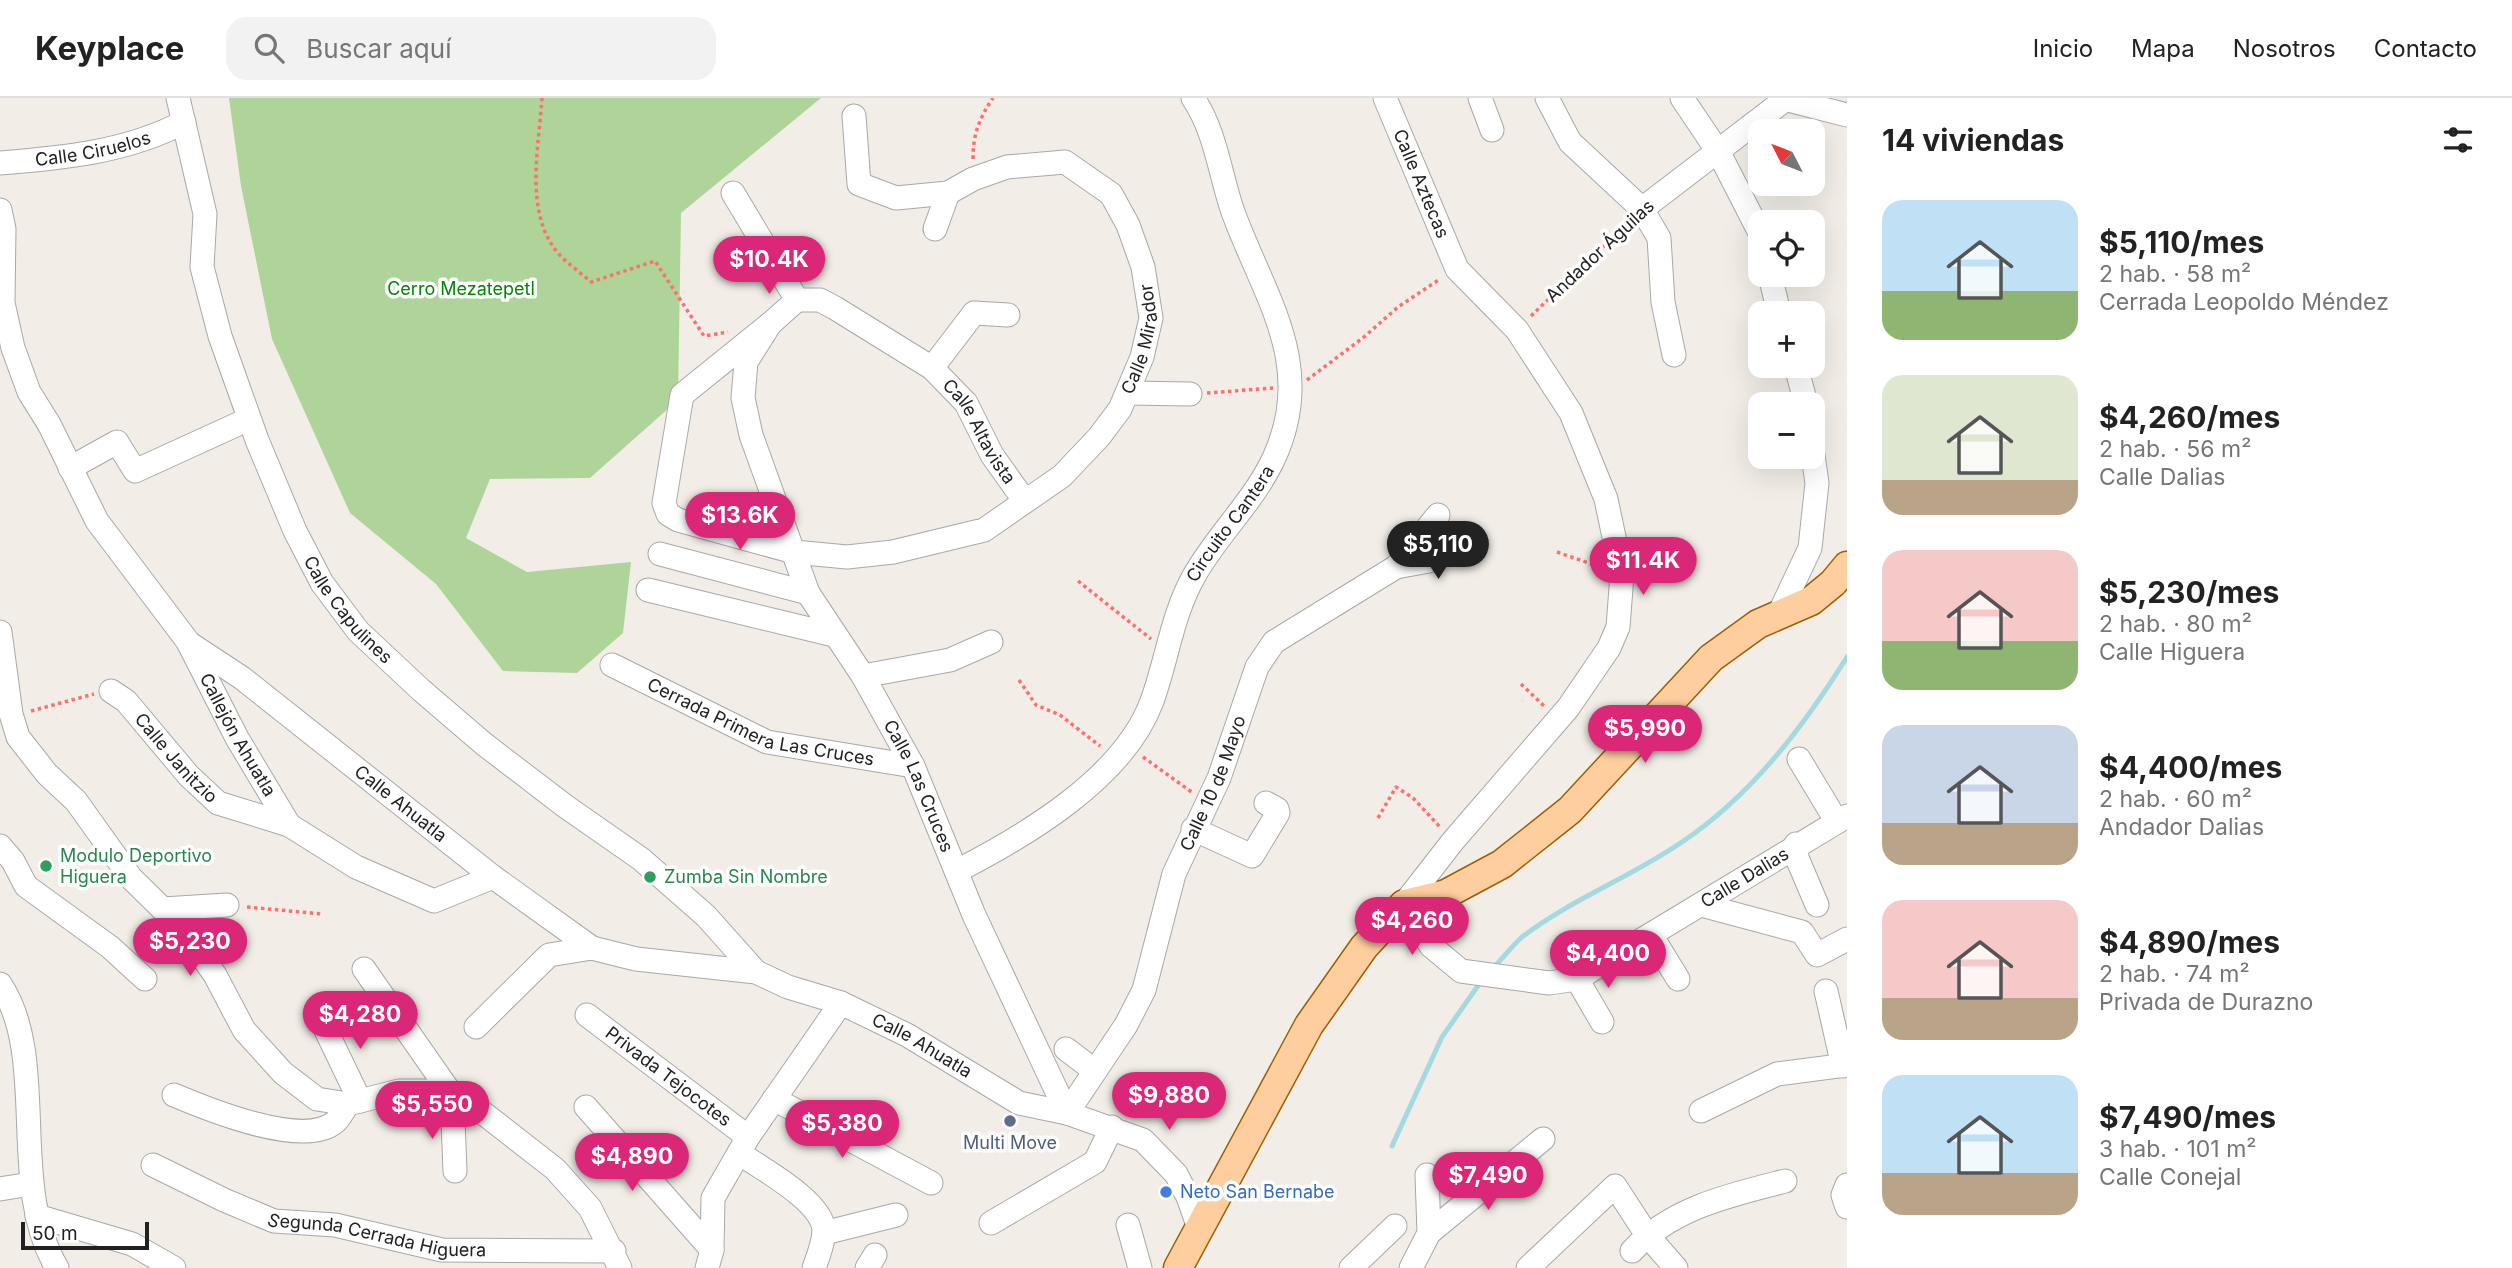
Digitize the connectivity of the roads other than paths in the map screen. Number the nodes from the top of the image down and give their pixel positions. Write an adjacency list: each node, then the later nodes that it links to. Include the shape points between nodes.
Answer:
1 (178, 98): 10 (street, Calle Capulines)
2 (1193, 98): 57 (street, Circuito Cantera, via 1223,172 1233,212 1280,322 1291,387 1288,417 1274,459 1194,576 1151,704 1120,751 1061,811)
3 (1385, 98): 59 (street, Calle Aztecas, via 1457,269 1517,330 1571,413 1606,499 1622,575 1613,638 1558,720)
4 (1480, 98): 11 (street)
5 (1547, 98): 16 (street, via 1570,142)
6 (1682, 98): 12 (street)
7 (1783, 98): 8 (street); 12 (street, Andador Águilas)
8 (1847, 115)
9 (854, 116): 15 (street, Calle Mirador, via 859,184 896,198)
10 (184, 122): 13 (street, Calle Ciruelos, via 149,140 60,158); 27 (street, Calle Capulines, via 205,214 202,267)
11 (1492, 130)
12 (1719, 153): 16 (street, Andador Águilas); 18 (street)
13 (0, 163)
14 (733, 193): 20 (street)
15 (948, 193): 19 (street); 25 (street, Calle Mirador, via 1007,167 1065,162 1111,194 1143,267 1151,318)
16 (1642, 209): 23 (street, via 1659,238 1663,302)
17 (0, 210): 28 (street, Calle Ahuatla, via 3,303 13,348 29,392)
18 (1748, 210)
19 (934, 229)
20 (797, 300): 22 (street, Calle Las Cruces); 24 (street, Calle Altavista, via 820,300 835,307)
21 (1008, 315): 24 (street, Calle Altavista, via 974,313)
22 (770, 324): 33 (street, Calle Las Cruces, via 746,362 743,398 751,435); 33 (street, via 682,395 664,503 668,514 678,520)
23 (1674, 355)
24 (932, 369): 30 (street, Calle Altavista, via 966,403 992,455)
25 (1129, 393): 26 (street); 30 (street, Calle Mirador, via 1080,458 1062,476)
26 (1190, 394)
27 (249, 419): 28 (street, via 135,471 117,442); 68 (street, Calle Capulines, via 300,542 322,583 359,631 484,744 651,867 706,916)
28 (70, 468): 43 (street, Calle Ahuatla, via 97,522)
29 (1815, 469): 39 (street, via 1810,548)
30 (1024, 499): 33 (street, Calle Mirador, via 984,530 941,542 847,557)
31 (1438, 514): 36 (street, Calle 10 de Mayo)
32 (1450, 538): 36 (street, via 1429,561)
33 (794, 552): 38 (street, Calle Las Cruces)
34 (660, 554): 38 (street)
35 (1847, 566): 39 (main road, via 1811,600)
36 (1396, 567): 54 (street, Calle 10 de Mayo, via 1274,642 1256,667 1219,778)
37 (648, 590): 41 (street)
38 (808, 593): 41 (street, Calle Las Cruces)
39 (1779, 614): 59 (main road, via 1711,658 1570,810 1512,856 1446,894)
40 (0, 632): 47 (street)
41 (834, 635): 45 (street, Calle Las Cruces)
42 (991, 642): 45 (street, via 950,660)
43 (189, 643): 53 (street, Callejón Ahuatla, via 237,738); 58 (street, Calle Ahuatla, via 242,678)
44 (612, 665): 50 (street, Cerrada Primera Las Cruces, via 767,742)
45 (863, 676): 50 (street, Calle Las Cruces)
46 (111, 691): 53 (street, Calle Janitzio, via 126,701 218,803)
47 (6, 711): 48 (street)
48 (9, 741): 63 (street, via 76,801 131,878)
49 (1799, 759): 52 (street)
50 (913, 766): 57 (street, Calle Las Cruces)
51 (1266, 803): 54 (street, via 1278,813 1252,856)
52 (1842, 819): 55 (street, Calle Dalias)
53 (289, 825): 58 (street, Calle Janitzio, via 356,867 434,901)
54 (1193, 829): 81 (street, Calle 10 de Mayo, via 1174,874 1144,990)
55 (1796, 844): 61 (street, Calle Dalias); 62 (street, via 1797,858)
56 (0, 846): 69 (street, via 26,886 110,947)
57 (957, 872): 88 (street, Calle Las Cruces)
58 (493, 877): 66 (street, Calle Ahuatla)
59 (1404, 904): 70 (street, Calle Dalias, via 1431,946 1461,971 1549,983); 106 (main road, via 1364,947 1309,1025)
60 (227, 905): 63 (street)
61 (1702, 905): 64 (street, Calle Dalias); 65 (street, via 1802,932 1817,955)
62 (1817, 905)
63 (163, 909): 85 (street, via 215,975 244,1030 283,1073 317,1099)
64 (1651, 935): 70 (street, Calle Dalias); 71 (street)
65 (1847, 939)
66 (592, 947): 68 (street, Calle Ahuatla, via 636,959); 78 (street, via 549,955)
67 (364, 969): 83 (street)
68 (756, 972): 74 (street, Calle Ahuatla)
69 (145, 979)
70 (1577, 979): 77 (street)
71 (1678, 979)
72 (0, 984): 97 (street, via 18,1027)
73 (1826, 990): 80 (street)
74 (841, 1003): 84 (street); 88 (street, Calle Ahuatla, via 907,1035 1018,1103)
75 (587, 1015): 91 (street, Privada Tejocotes)
76 (321, 1020): 85 (street)
77 (1602, 1022)
78 (476, 1027)
79 (1066, 1049): 81 (street)
80 (1845, 1066): 87 (street, via 1777,1074)
81 (1095, 1071): 88 (street, Calle 10 de Mayo)
82 (174, 1095): 85 (street, via 237,1121 289,1129 320,1129 335,1122)
83 (452, 1095): 85 (street, via 399,1091); 93 (street); 110 (street, via 478,1109 555,1169 590,1208)
84 (774, 1099): 91 (street); 96 (street)
85 (354, 1102)
86 (586, 1107): 111 (street)
87 (1701, 1111)
88 (1067, 1113): 89 (street)
89 (1112, 1128): 103 (street, via 1095,1162); 106 (street, via 1156,1150 1182,1185)
90 (1543, 1139): 108 (street)
91 (744, 1145): 107 (street, Privada Tejocotes, via 804,1198 821,1217); 111 (street, via 713,1198)
92 (153, 1165): 110 (street, Segunda Cerrada Higuera, via 274,1220 335,1225 442,1250)
93 (455, 1171)
94 (1427, 1175): 108 (street)
95 (1785, 1181): 109 (street, via 1711,1200)
96 (931, 1183)
97 (31, 1184): 99 (street); 102 (street)
98 (1847, 1185): 100 (street, via 1843,1195)
99 (0, 1189)
100 (1847, 1207)
101 (896, 1215): 107 (street)
102 (37, 1216): 112 (street); 113 (street, via 132,1244)
103 (991, 1223)
104 (1128, 1225): 115 (street)
105 (1395, 1226): 117 (street)
106 (1199, 1228): 116 (main road)
107 (824, 1233): 114 (street)
108 (1429, 1233): 118 (street)
109 (1640, 1243): 119 (street, via 1615,1186); 120 (street)
110 (617, 1259)
111 (709, 1259)
112 (57, 1268)
113 (174, 1268)
114 (814, 1268)
115 (1140, 1268)
116 (1178, 1268)
117 (1350, 1268)
118 (1411, 1268)
119 (1528, 1268)
120 (1676, 1268)

